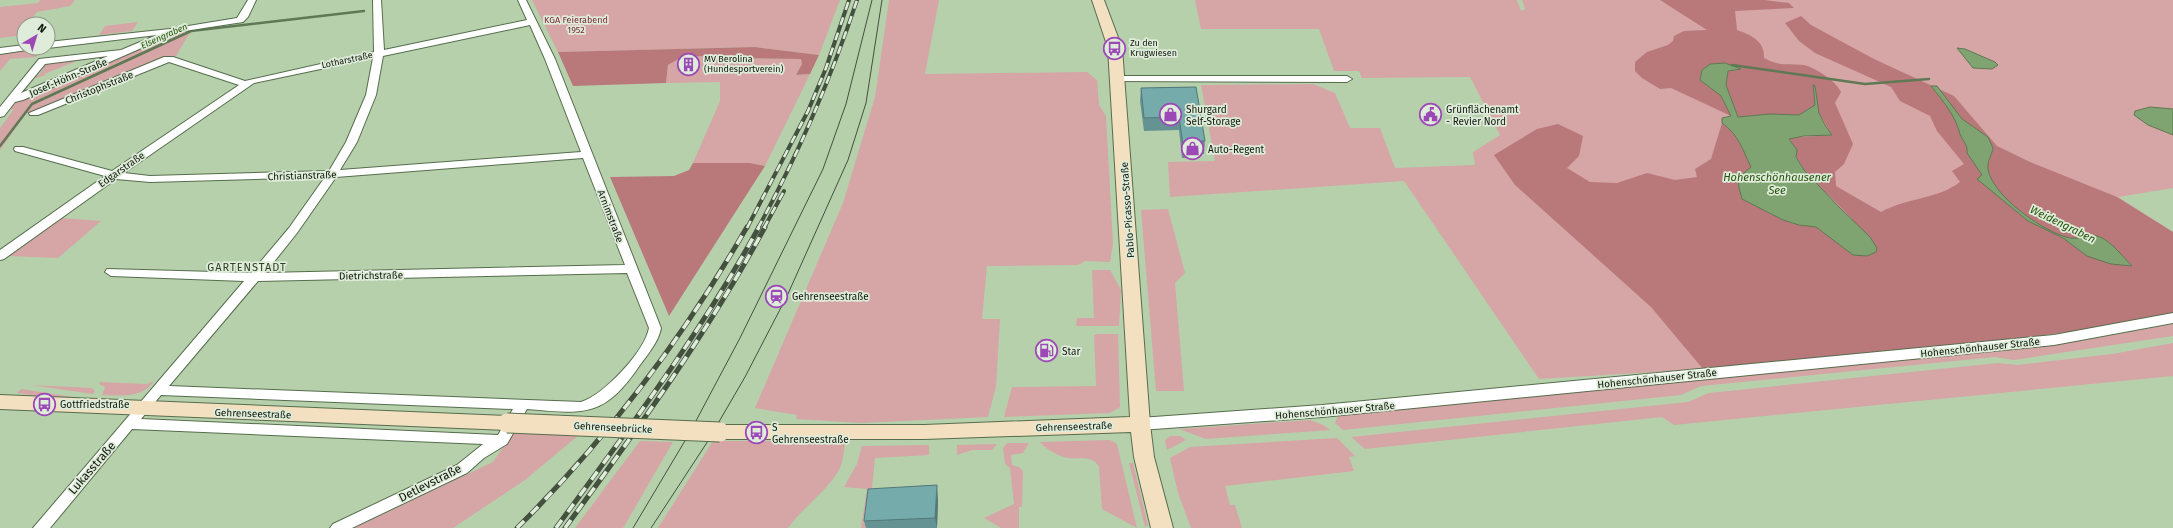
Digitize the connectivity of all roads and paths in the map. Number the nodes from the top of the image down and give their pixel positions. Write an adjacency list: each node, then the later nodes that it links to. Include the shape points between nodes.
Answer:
1 (252, 0): 6 (street, Josef-Höhn-Straße, via 240,20)
2 (377, 0): 11 (street, via 381,27)
3 (522, 0): 5 (street, Arnimstraße)
4 (1098, 0): 12 (main road, Pablo-Picasso-Straße, via 1115,48)
5 (533, 22): 11 (street, Lotharstraße); 19 (street, Arnimstraße)
6 (176, 30): 7 (street); 10 (street, Josef-Höhn-Straße)
7 (56, 44)
8 (16, 49): 9 (street)
9 (0, 51)
10 (125, 53): 15 (street, Josef-Höhn-Straße); 15 (street, Josef-Höhn-Straße, via 103,53 42,62)
11 (380, 53): 14 (street, Lotharstraße, via 257,78); 21 (street, via 366,108)
12 (1118, 79): 13 (street); 33 (main road, Pablo-Picasso-Straße)
13 (1347, 79)
14 (245, 84): 16 (street, Christophstraße, via 170,59); 20 (street, Edgarstraße)
15 (12, 99): 17 (street, Josef-Höhn-Straße)
16 (34, 113)
17 (0, 114)
18 (19, 149): 20 (street, Christianstraße)
19 (587, 154): 21 (street, Christianstraße, via 564,158); 23 (street, Arnimstraße)
20 (114, 174): 21 (street, Christianstraße, via 150,179); 22 (street, Edgarstraße)
21 (333, 174): 25 (street, via 298,224)
22 (0, 256)
23 (632, 269): 25 (street, Dietrichstraße); 31 (street, Arnimstraße, via 655,328 654,334 610,392 591,405)
24 (111, 272): 25 (street, Dietrichstraße)
25 (254, 277): 27 (street)
26 (2173, 318): 33 (street, Hohenschönhauser Straße, via 2082,336 2046,340 1330,410)
27 (158, 390): 29 (street, Gehrenseestraße); 30 (street)
28 (0, 402): 30 (main road, Gehrenseestraße)
29 (523, 404): 31 (street, Gehrenseestraße); 34 (street, Detlevstraße)
30 (142, 408): 32 (street, Lukasstraße); 34 (main road, Gehrenseestraße)
31 (580, 408)
32 (130, 424): 34 (street, Gehrenseestraße); 36 (street, Lukasstraße)
33 (1140, 424): 35 (main road, Gehrenseestraße, via 924,432); 38 (main road, Pablo-Picasso-Straße, via 1144,457)
34 (504, 431): 35 (main road, Gehrenseebrücke, bridge); 37 (street, Detlevstraße, via 462,469)
35 (720, 432)
36 (41, 528)
37 (338, 528)
38 (1162, 528)

